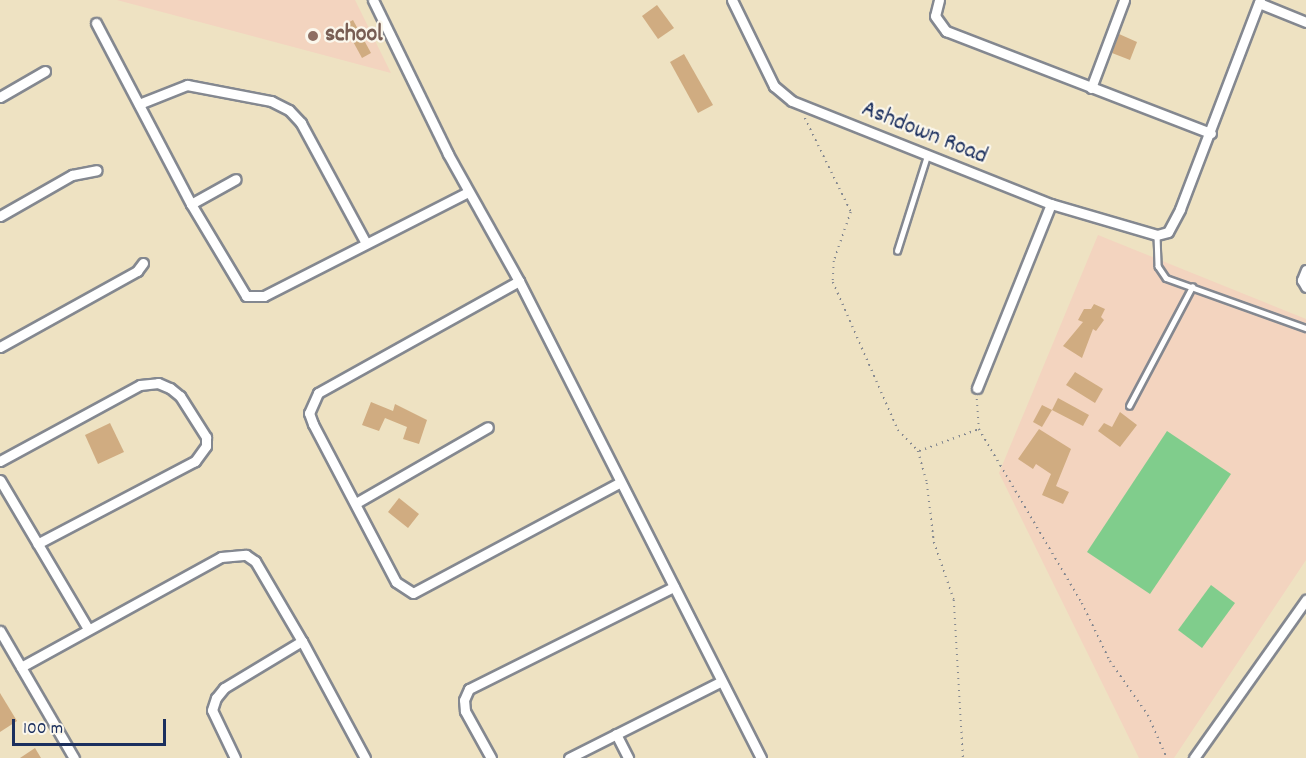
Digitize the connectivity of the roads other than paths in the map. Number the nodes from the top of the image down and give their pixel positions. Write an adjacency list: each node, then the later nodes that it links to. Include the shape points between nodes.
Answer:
1 (374, 0): 16 (street)
2 (732, 0): 13 (street, Ashdown Road, via 780,92 806,108)
3 (939, 0): 9 (street, via 935,16 946,31)
4 (1124, 0): 9 (street)
5 (1259, 2): 6 (street); 12 (street)
6 (1306, 22)
7 (96, 23): 11 (street)
8 (45, 72): 10 (street)
9 (1091, 88): 12 (street)
10 (0, 97)
11 (139, 104): 17 (street); 21 (street, via 187,85 271,101 289,110 302,123)
12 (1211, 133): 20 (street, via 1168,232)
13 (927, 156): 18 (street, Ashdown Road); 22 (lane)
14 (97, 170): 19 (street, via 72,175)
15 (236, 179): 17 (street)
16 (468, 192): 21 (street); 25 (street)
17 (191, 204): 21 (street, via 239,290 257,298)
18 (1051, 204): 20 (street, Ashdown Road); 30 (street)
19 (0, 216)
20 (1157, 235): 26 (lane, via 1161,273)
21 (366, 243)
22 (897, 251)
23 (143, 263): 29 (street, via 137,271)
24 (1306, 270): 27 (street, via 1302,280)
25 (519, 281): 35 (street); 36 (street, via 318,393 309,413)
26 (1191, 287): 28 (lane); 31 (lane)
27 (1306, 287)
28 (1306, 328)
29 (0, 347)
30 (977, 388)
31 (1129, 406)
32 (488, 427): 36 (street)
33 (0, 461): 37 (street, via 140,385 158,383 180,396 206,437 206,446 195,461)
34 (0, 480): 37 (street)
35 (620, 483): 36 (street, via 413,593 396,582); 38 (street)
36 (356, 503)
37 (37, 544): 40 (street)
38 (674, 586): 44 (street); 49 (street, via 469,689 465,711)
39 (1306, 600): 53 (street)
40 (88, 629): 42 (street, via 234,553 255,561); 43 (street)
41 (0, 631): 43 (street)
42 (302, 640): 47 (street, via 224,688 216,698 212,710); 48 (street)
43 (21, 667): 46 (street)
44 (720, 682): 45 (street); 52 (street)
45 (616, 734): 50 (street); 51 (street)
46 (74, 758)
47 (235, 758)
48 (365, 758)
49 (491, 758)
50 (568, 758)
51 (628, 758)
52 (761, 758)
53 (1194, 758)

